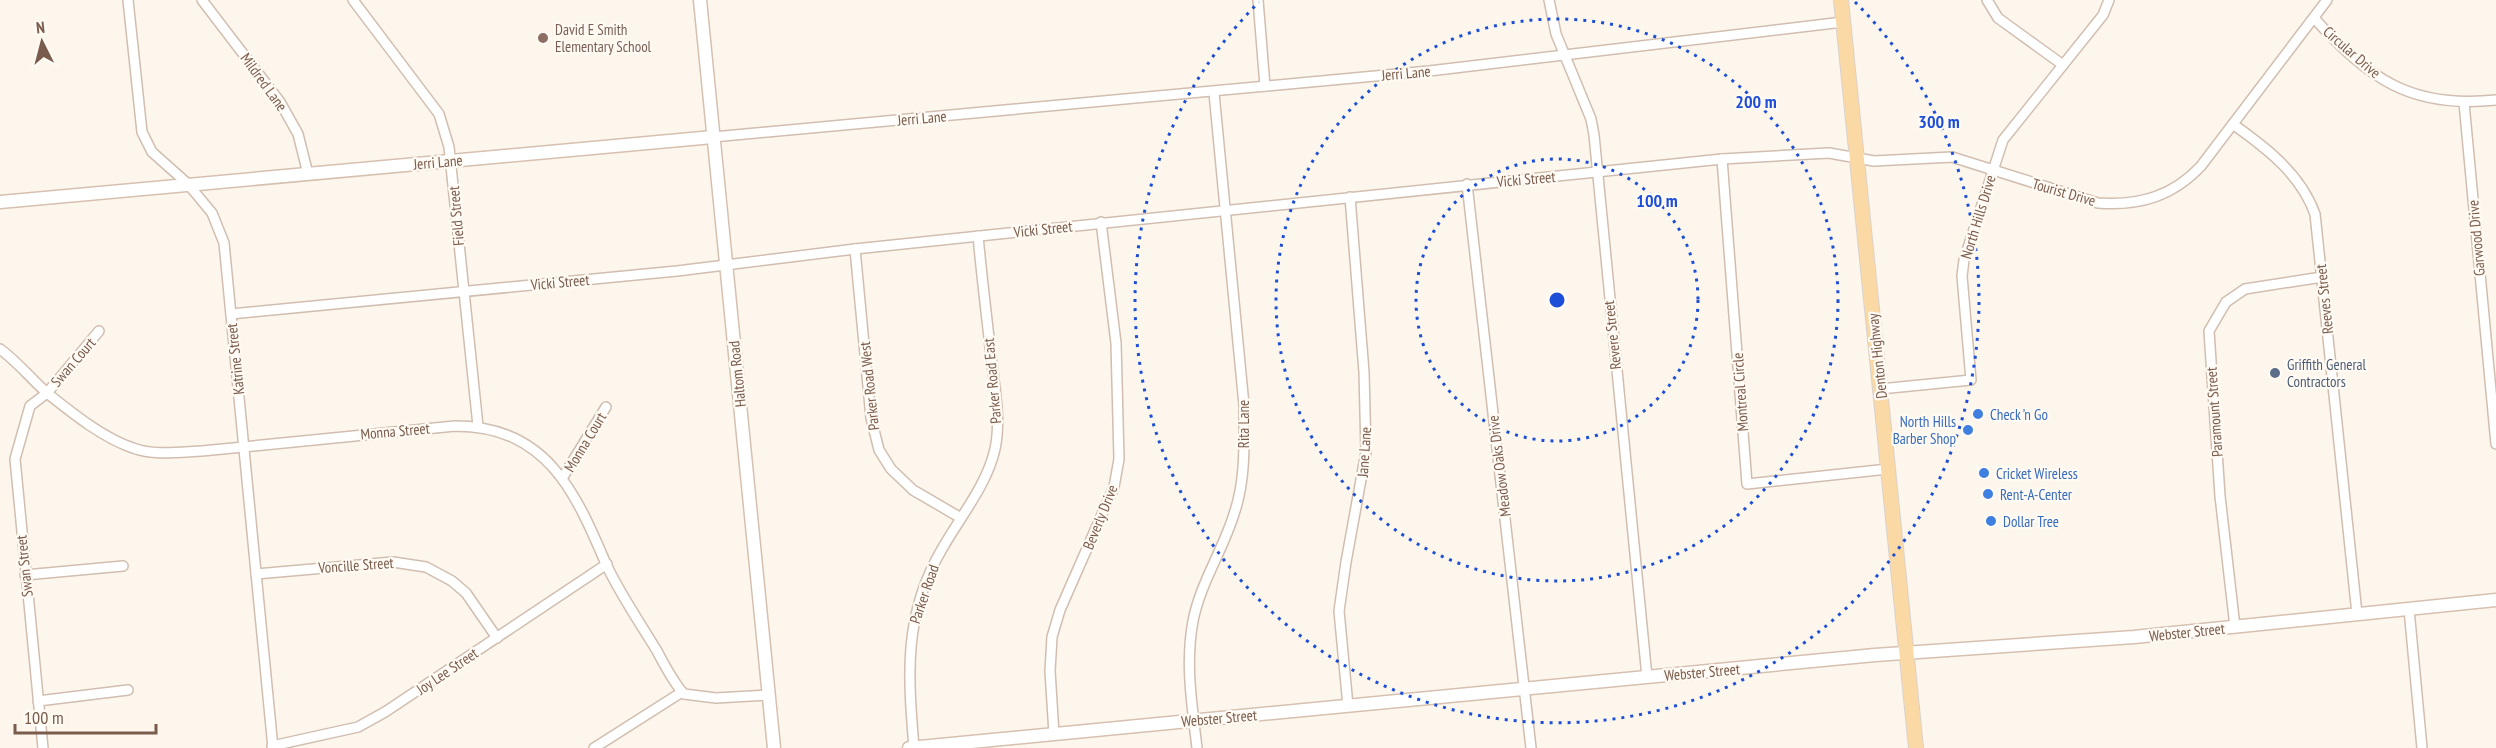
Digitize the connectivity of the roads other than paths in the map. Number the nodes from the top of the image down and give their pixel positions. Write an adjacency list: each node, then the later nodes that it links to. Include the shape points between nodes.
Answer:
1 (128, 0): 27 (street, Katrine Street, via 142,132 153,152)
2 (202, 0): 26 (street, Mildred Lane, via 280,102 298,135)
3 (353, 0): 23 (street, Field Street, via 439,114)
4 (700, 0): 20 (street, Haltom Road)
5 (1258, 0): 15 (street)
6 (1549, 0): 13 (street, Revere Street)
7 (1841, 0): 12 (main road, Denton Highway)
8 (1987, 0): 14 (street, via 1998,18)
9 (2109, 0): 14 (street, North Hills Drive, via 2103,15)
10 (2327, 0): 11 (street, Tourist Drive)
11 (2314, 18): 18 (street, Circular Drive, via 2332,38 2388,82 2422,98); 19 (street, Tourist Drive)
12 (1843, 22): 13 (street, Jerri Lane); 21 (main road, Denton Highway)
13 (1565, 56): 15 (street, Jerri Lane); 25 (street, Revere Street, via 1591,119)
14 (2063, 65): 24 (street, North Hills Drive, via 2003,140)
15 (1264, 86): 16 (street, Jerri Lane)
16 (1214, 93): 20 (street, Jerri Lane); 31 (street, Rita Lane)
17 (2496, 100): 18 (street, Circular Drive)
18 (2464, 104): 45 (street, Garwood Drive)
19 (2234, 125): 24 (street, Tourist Drive, via 2188,181 2148,199 2098,203); 36 (street, Reeves Street, via 2298,180 2315,214)
20 (712, 137): 23 (street, Jerri Lane); 35 (street, Haltom Road)
21 (1855, 157): 22 (street, Vicki Street, via 1829,153); 24 (street, Tourist Drive, via 1874,161 1952,157); 41 (main road, Denton Highway)
22 (1722, 159): 25 (street, Vicki Street); 47 (street, Montreal Circle, via 1747,484)
23 (451, 160): 26 (street, Jerri Lane); 37 (street, Field Street)
24 (1992, 169): 41 (street, North Hills Drive, via 1962,276 1971,380)
25 (1597, 172): 28 (street, Vicki Street); 60 (street, Revere Street)
26 (308, 174): 27 (street, Jerri Lane)
27 (188, 184): 30 (street, Jerri Lane); 38 (street, Katrine Street, via 221,231)
28 (1467, 184): 29 (street, Vicki Street); 61 (street, Meadow Oaks Drive)
29 (1350, 196): 31 (street, Vicki Street); 66 (street, Jane Lane, via 1366,452 1340,611)
30 (0, 202)
31 (1225, 210): 32 (street, Vicki Street); 67 (street, Rita Lane, via 1244,405 1241,486 1235,513 1193,621 1188,668)
32 (1101, 222): 33 (street, Vicki Street); 68 (street, Beverly Drive, via 1116,343 1119,459 1111,496 1060,610 1052,637)
33 (978, 236): 34 (street, Vicki Street); 49 (street, Parker Road East, via 997,422 990,467)
34 (855, 249): 35 (street, Vicki Street); 49 (street, Parker Road West, via 871,418 879,450 891,469 913,490)
35 (726, 265): 37 (street, Vicki Street); 64 (street, Haltom Road)
36 (2322, 277): 56 (street, Reeves Street); 57 (street, Paramount Street, via 2245,289 2226,302 2209,331 2220,496)
37 (463, 291): 38 (street, Vicki Street); 44 (street, Field Street)
38 (231, 314): 46 (street, Katrine Street)
39 (99, 331): 42 (street, Swan Court)
40 (0, 349): 42 (street, Monna Street)
41 (1880, 389): 47 (main road, Denton Highway)
42 (47, 393): 46 (street, Monna Street, via 100,431 134,449 168,453); 53 (street, Swan Street, via 30,406 15,459)
43 (606, 406): 48 (street, Monna Court)
44 (478, 426): 46 (street, Monna Street); 48 (street, Monna Street, via 516,438 539,453)
45 (2496, 444)
46 (243, 445): 52 (street, Katrine Street)
47 (1888, 470): 59 (main road, Denton Highway)
48 (563, 477): 50 (street, Monna Street)
49 (961, 518): 70 (street, Parker Road, via 930,571 915,613 908,675)
50 (607, 564): 58 (street, Joy Lee Street); 63 (street, Monna Street)
51 (123, 566): 53 (street)
52 (256, 574): 58 (street, Voncille Street, via 393,562 426,567 466,593); 69 (street, Katrine Street)
53 (25, 575): 65 (street, Swan Street)
54 (2496, 600): 55 (street, Webster Street)
55 (2409, 609): 56 (street, Webster Street); 79 (street)
56 (2357, 614): 57 (street, Webster Street)
57 (2235, 627): 59 (street, Webster Street)
58 (497, 638): 69 (street, Joy Lee Street, via 358,727)
59 (1907, 654): 60 (street, Webster Street); 78 (main road, Denton Highway)
60 (1647, 677): 61 (street, Webster Street)
61 (1524, 689): 66 (street, Webster Street); 77 (street, Meadow Oaks Drive)
62 (128, 690): 65 (street)
63 (682, 692): 64 (street, via 716,698); 73 (street)
64 (769, 695): 74 (street, Haltom Road)
65 (38, 701): 72 (street, Swan Street)
66 (1348, 706): 67 (street, Webster Street)
67 (1194, 721): 68 (street, Webster Street); 76 (street, Rita Lane)
68 (1054, 734): 71 (street, Webster Street)
69 (272, 747)
70 (914, 747): 71 (street, Webster Street); 75 (street, Webster Street)
71 (938, 747)
72 (43, 748)
73 (594, 748)
74 (774, 748)
75 (909, 748)
76 (1197, 748)
77 (1530, 748)
78 (1916, 748)
79 (2422, 748)

